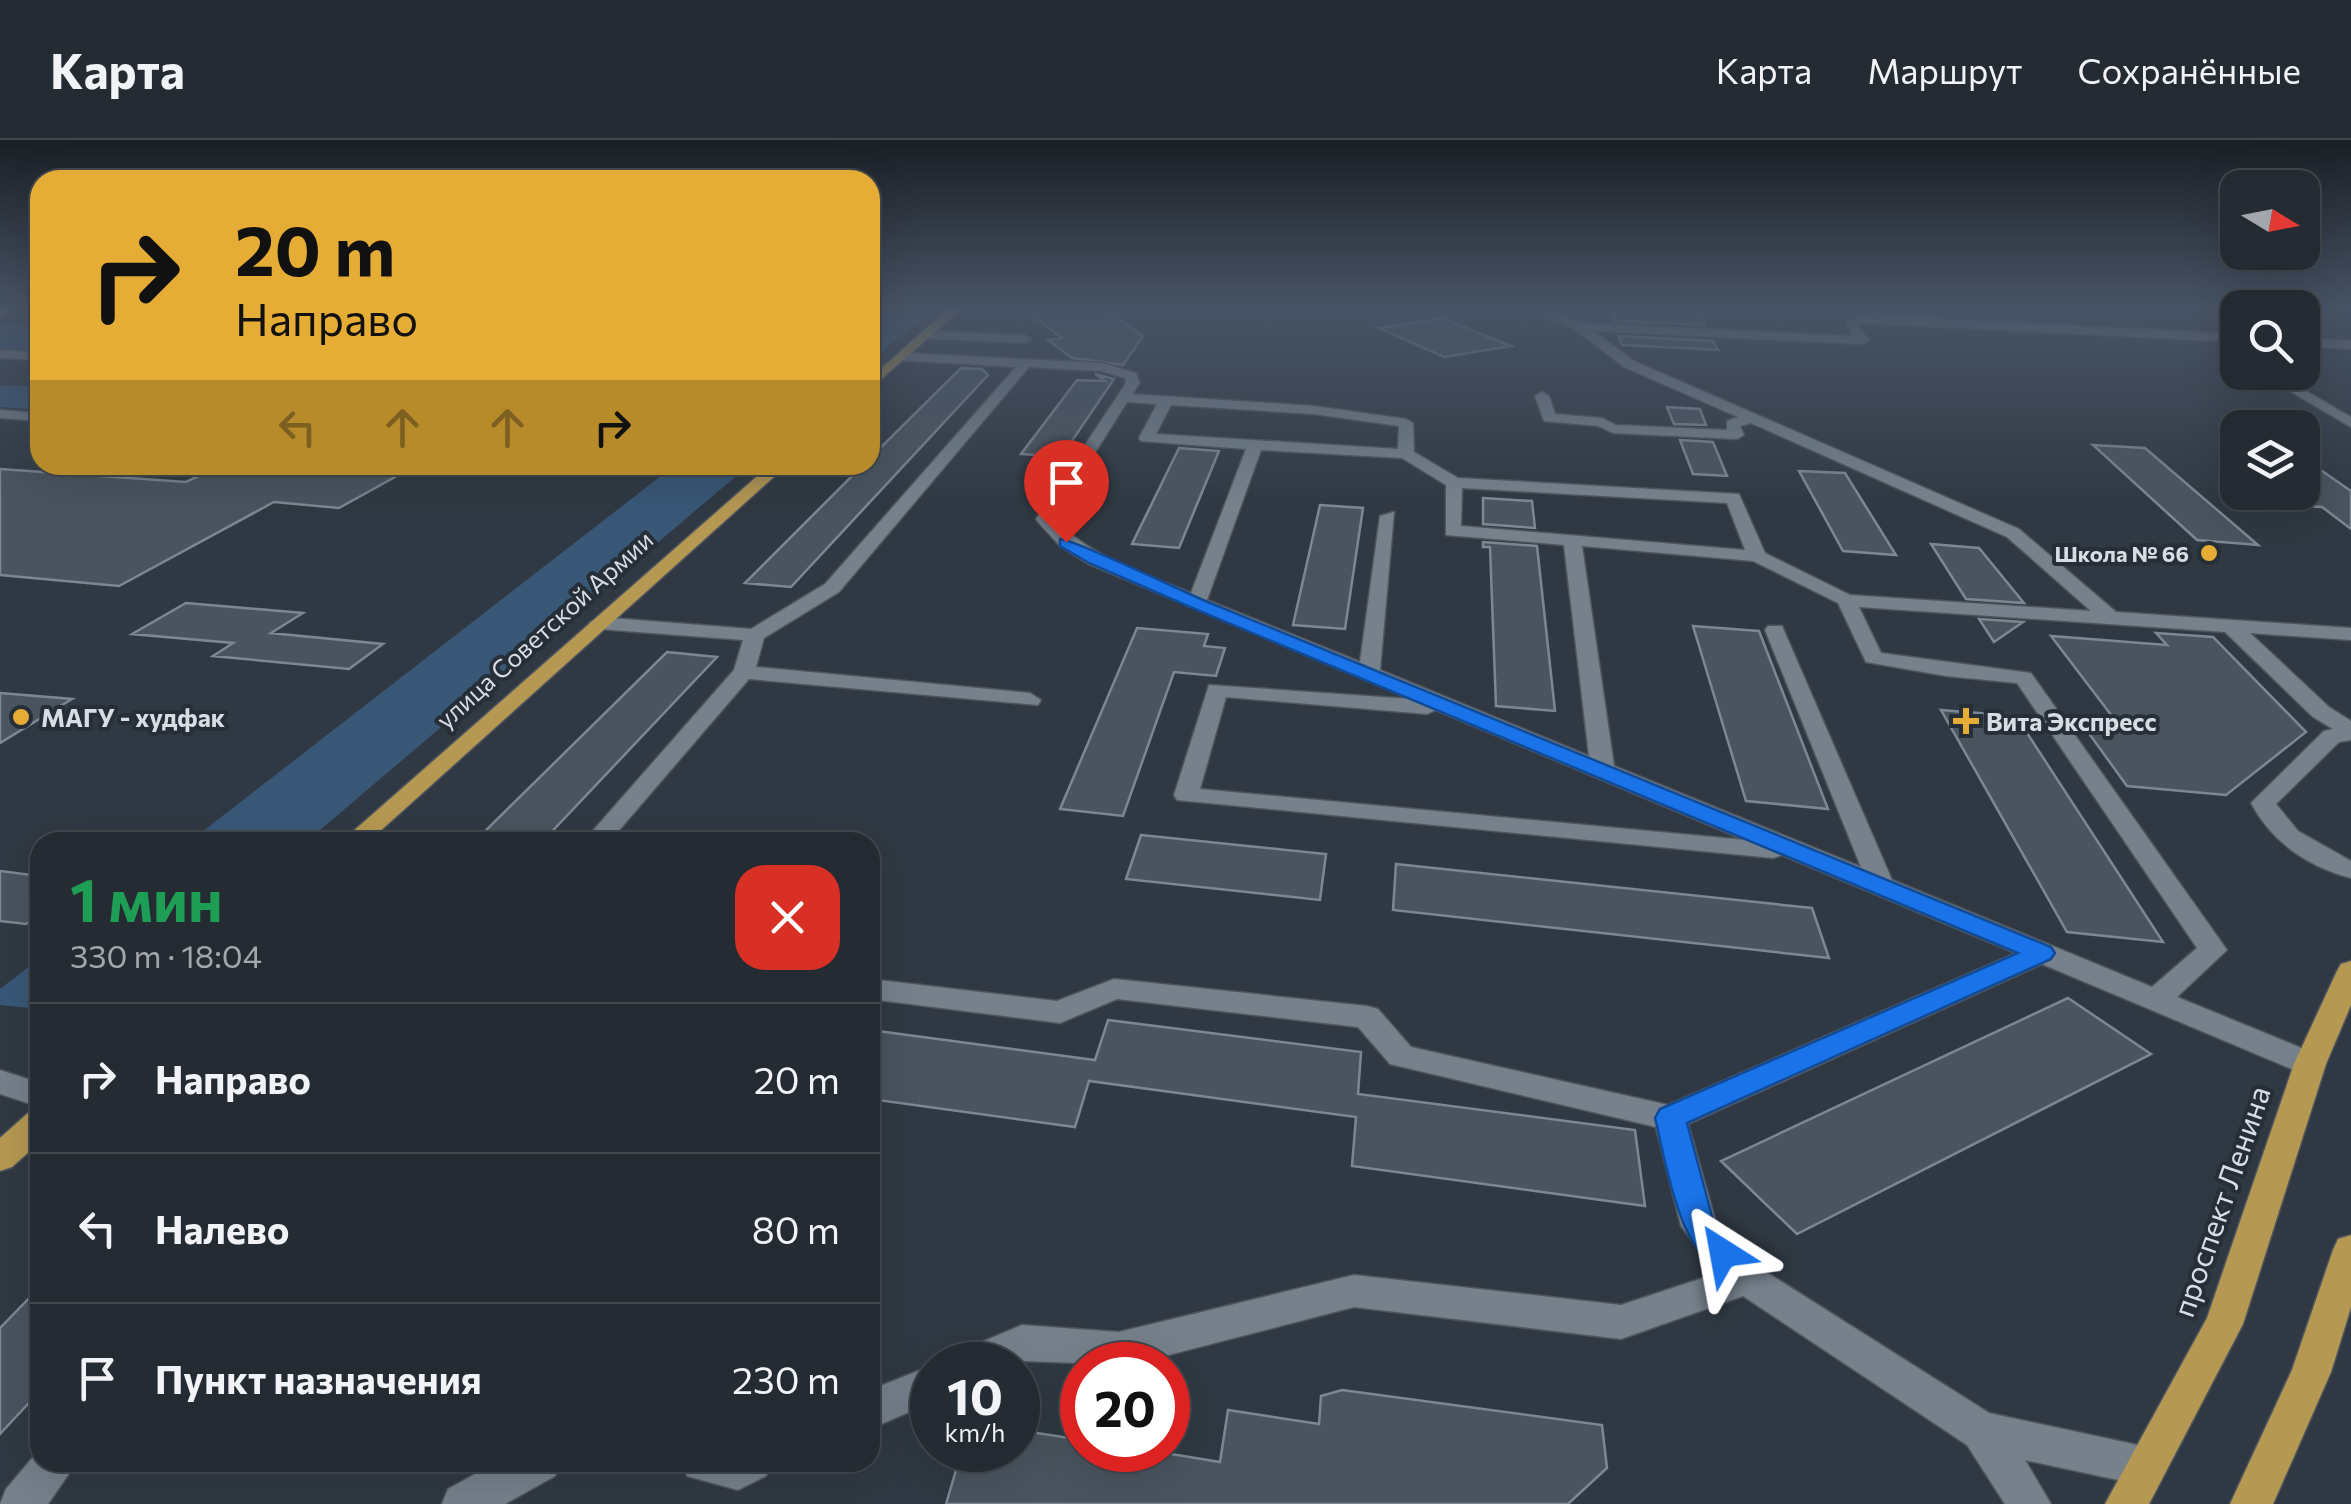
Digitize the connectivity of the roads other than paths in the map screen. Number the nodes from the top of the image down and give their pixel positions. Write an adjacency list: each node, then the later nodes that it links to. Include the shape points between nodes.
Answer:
1 (1017, 374): 26 (lane, via 832,588)
2 (1126, 374): 6 (lane, via 1132,382)
3 (1652, 374): 10 (lane)
4 (2294, 390): 11 (lane)
5 (1542, 396): 10 (lane, via 1549,418 1602,422 1613,429 1737,436 1732,424)
6 (1122, 398): 7 (lane); 20 (lane, via 1045,519 1095,560)
7 (1166, 401): 12 (lane, via 1146,438); 13 (lane, via 1406,423)
8 (0, 414): 9 (lane)
9 (30, 416)
10 (1754, 417): 21 (lane, via 2013,534)
11 (2351, 423)
12 (1255, 445): 13 (lane); 20 (lane)
13 (1406, 454): 15 (lane)
14 (768, 475): 22 (main road, улица Советской Армии)
15 (1454, 483): 17 (lane, via 1452,532); 18 (lane, via 1733,498)
16 (1388, 516): 28 (lane)
17 (1572, 540): 18 (lane); 32 (lane)
18 (1758, 556): 19 (lane)
19 (1846, 600): 21 (lane); 41 (lane, via 1873,658 2024,677 2213,950)
20 (1196, 604): 28 (lane)
21 (2112, 618): 23 (lane)
22 (599, 623): 26 (lane); 33 (main road, улица Советской Армии)
23 (2232, 626): 25 (lane); 31 (lane, via 2321,712)
24 (1775, 630): 37 (lane)
25 (2351, 634)
26 (756, 635): 27 (lane)
27 (744, 672): 29 (lane); 34 (lane)
28 (1370, 675): 30 (lane)
29 (1030, 700)
30 (1452, 709): 32 (lane); 35 (lane, via 1217,690 1186,795)
31 (2351, 732): 36 (lane, via 2332,736 2262,802 2272,824 2312,855)
32 (1603, 772): 35 (lane)
33 (364, 832)
34 (605, 832)
35 (1800, 853): 37 (lane)
36 (2351, 870)
37 (1882, 887): 38 (lane)
38 (2042, 953): 41 (lane); 45 (lane)
39 (2351, 971): 42 (main road, проспект Ленина)
40 (880, 990): 45 (lane, via 1060,1012 1114,989 1367,1018 1401,1056)
41 (2156, 1000): 42 (lane)
42 (2310, 1064): 54 (main road, проспект Ленина, via 2224,1324)
43 (0, 1082): 44 (lane)
44 (30, 1092)
45 (1670, 1118): 49 (lane, via 1699,1226)
46 (30, 1131): 47 (main road)
47 (0, 1158)
48 (2351, 1250): 61 (main road, via 2311,1372)
49 (1746, 1279): 50 (lane, via 1622,1322 1354,1291 1119,1350); 53 (lane)
50 (1040, 1344)
51 (910, 1392): 52 (lane)
52 (880, 1405)
53 (1982, 1432): 54 (lane); 59 (lane)
54 (2146, 1465): 60 (main road, проспект Ленина)
55 (48, 1472): 57 (lane)
56 (522, 1472): 58 (lane)
57 (21, 1504)
58 (463, 1504)
59 (2030, 1504)
60 (2126, 1504)
61 (2250, 1504)

